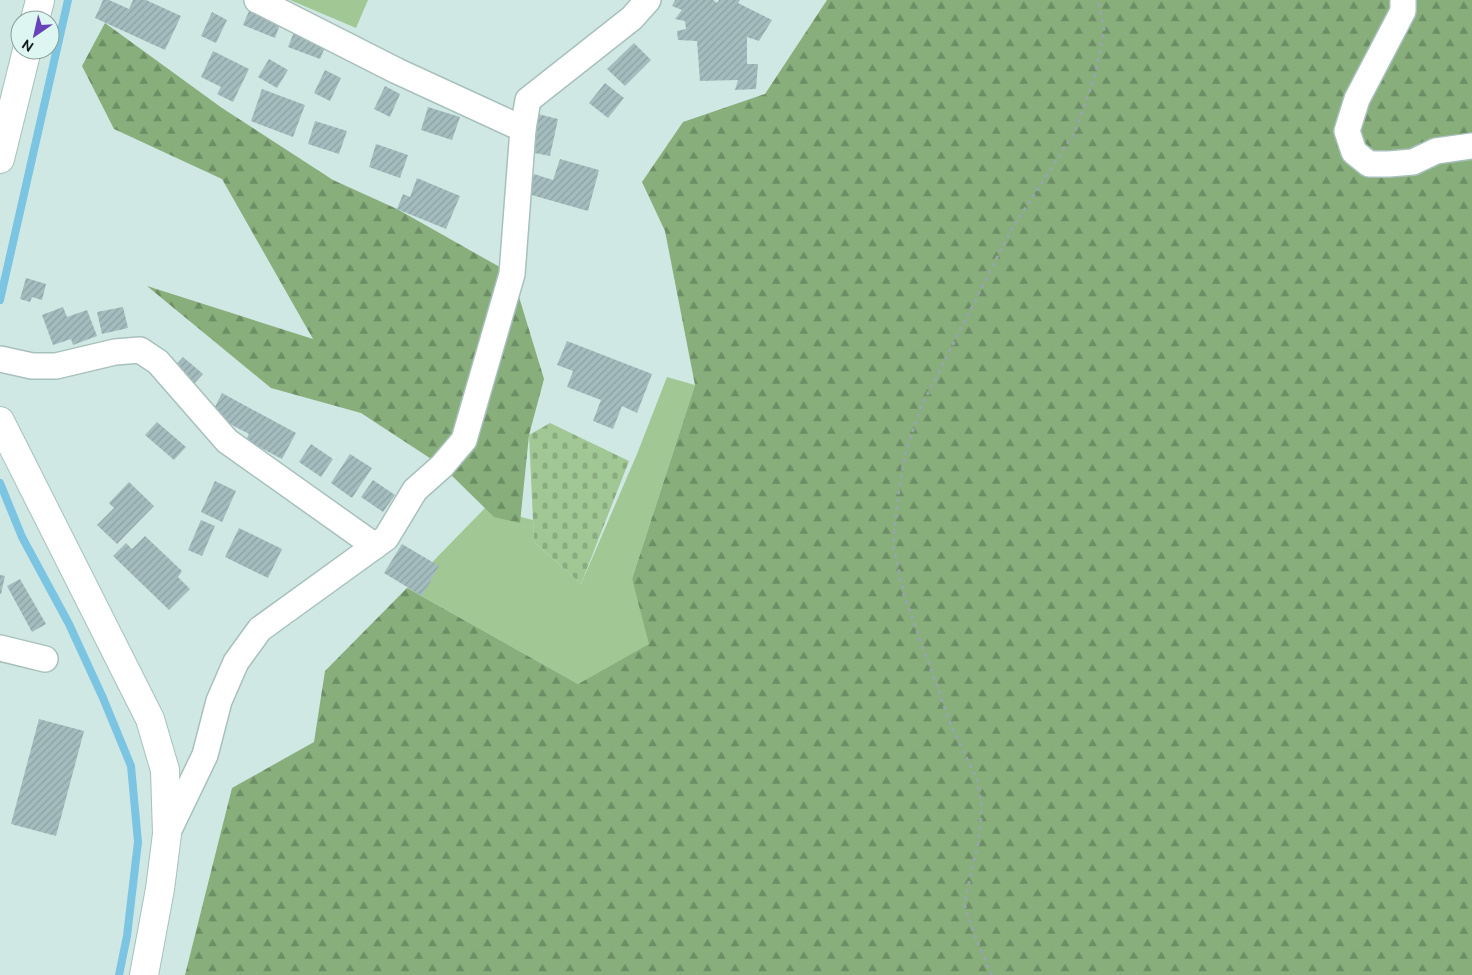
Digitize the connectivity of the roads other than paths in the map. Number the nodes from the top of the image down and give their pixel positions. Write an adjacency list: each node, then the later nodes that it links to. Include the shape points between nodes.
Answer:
1 (257, 0): 5 (street, via 397,71)
2 (648, 0): 5 (street, via 632,18 528,100)
3 (1403, 0): 6 (street, via 1403,12 1357,99 1347,131 1354,152 1369,164 1389,164 1412,162 1436,151)
4 (25, 60): 7 (street)
5 (523, 129): 10 (street, via 512,274 464,440 415,490 386,538)
6 (1472, 146)
7 (0, 159)
8 (0, 358): 10 (street, via 32,366 56,366 115,352 140,350 158,362 227,442)
9 (0, 421): 13 (street, via 150,718 164,770)
10 (375, 546): 13 (street, via 260,629 236,662 219,701 205,755)
11 (0, 648): 12 (street)
12 (45, 659)
13 (167, 834): 14 (street)
14 (144, 975)

